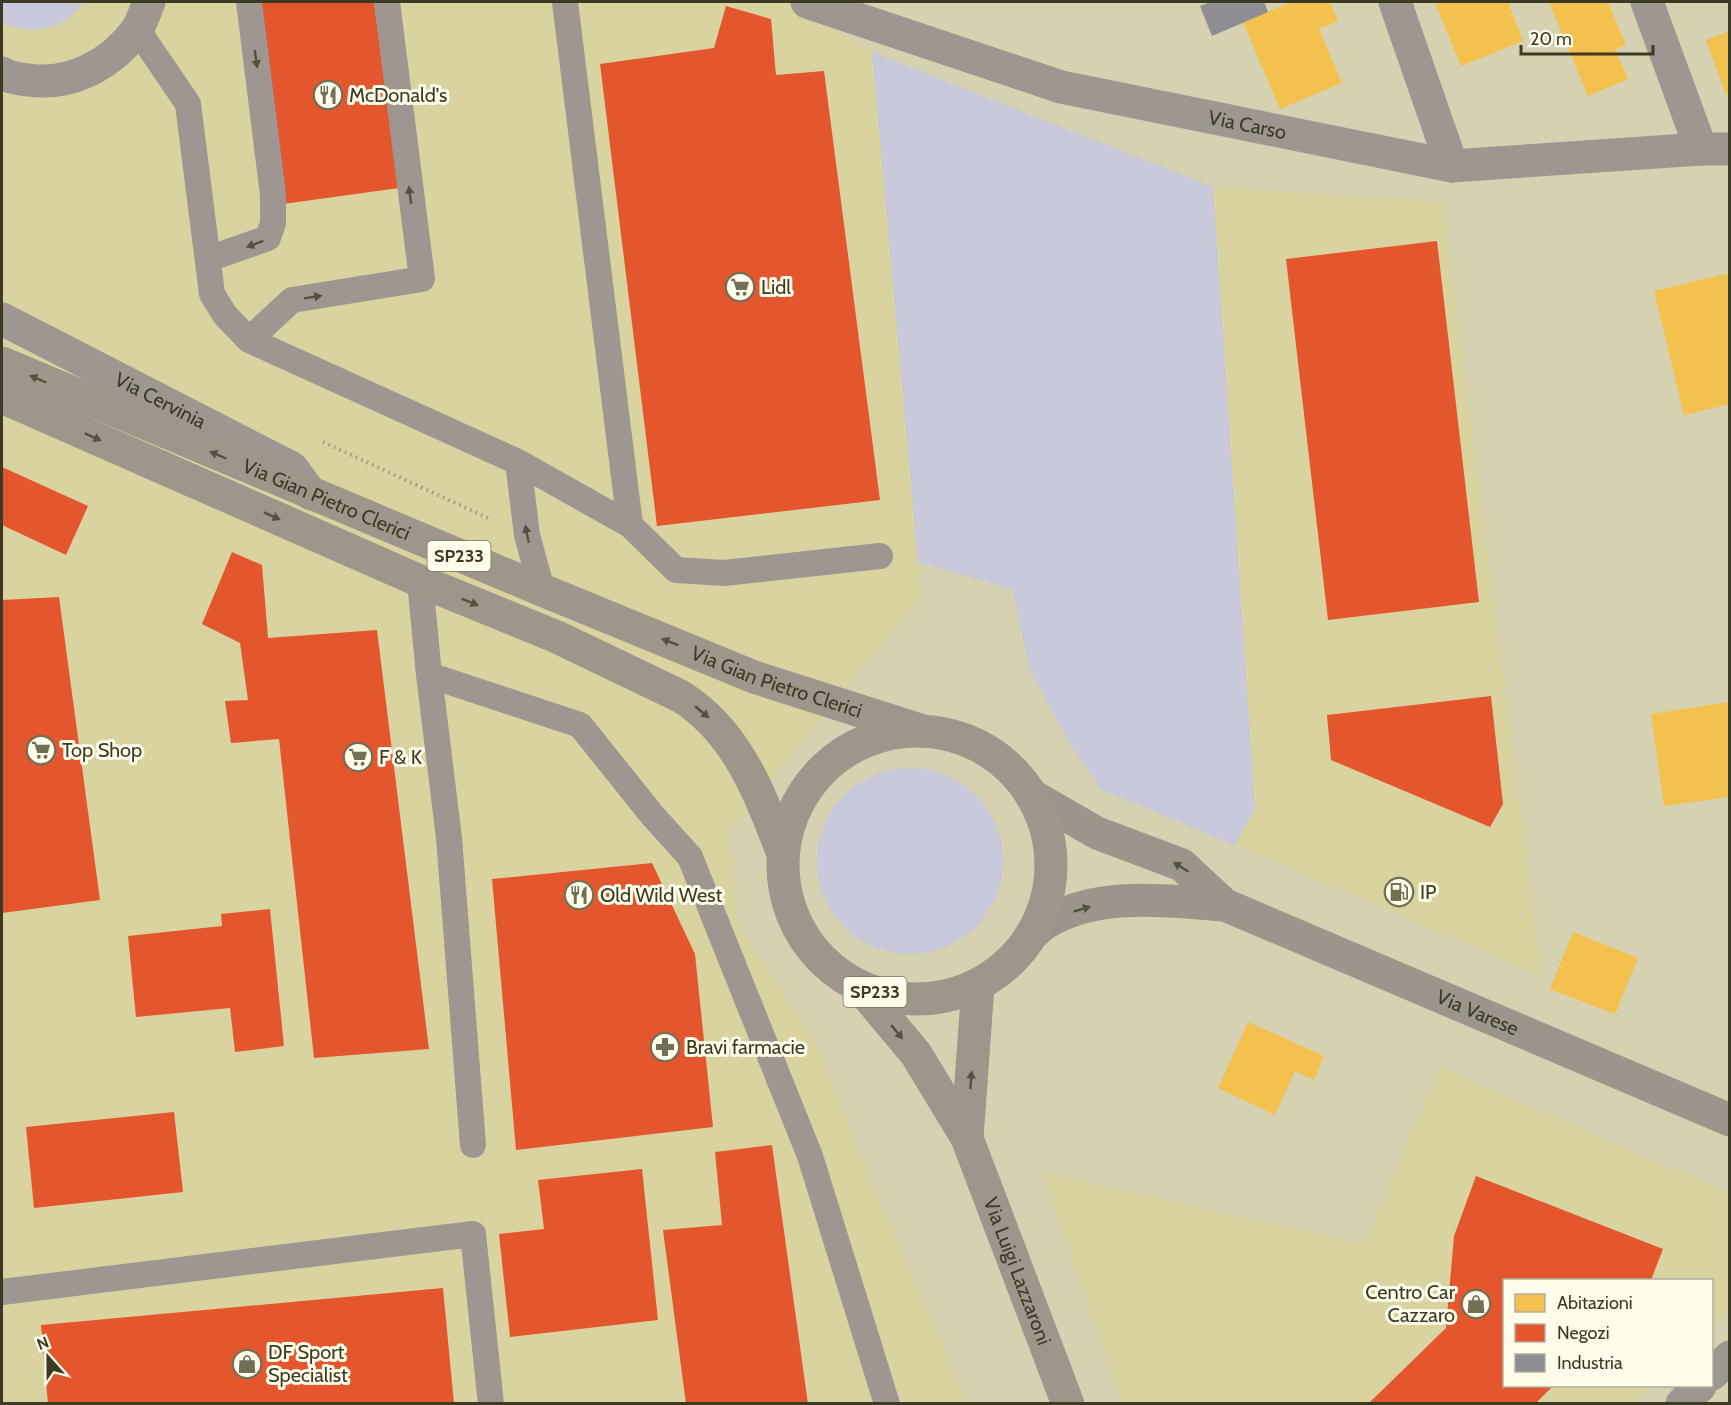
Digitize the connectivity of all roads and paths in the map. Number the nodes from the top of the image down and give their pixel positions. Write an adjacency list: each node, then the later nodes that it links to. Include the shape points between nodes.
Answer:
1 (249, 2): 11 (lane, one-way to 11, via 273,195 273,223 268,238)
2 (387, 2): 13 (lane, one-way to 2, via 292,300 422,279)
3 (565, 2): 19 (lane)
4 (807, 2): 10 (street, Via Carso, via 1061,87)
5 (1395, 2): 10 (street)
6 (1647, 2): 9 (street, Via Carso)
7 (143, 15): 8 (street, via 114,56 82,75 45,83); 11 (lane, via 188,104)
8 (4, 76)
9 (1715, 149): 10 (street, Via Carso)
10 (1452, 166)
11 (208, 259): 13 (lane, via 212,294 225,315)
12 (2, 319): 18 (street, Via Cervinia, via 292,468)
13 (249, 340): 17 (lane)
14 (2, 363): 18 (main road, Via Gian Pietro Clerici / SP233, one-way to 14)
15 (2, 397): 22 (main road, Via Gian Pietro Clerici / SP233, one-way to 22)
16 (318, 440): 20 (path)
17 (518, 462): 19 (lane); 20 (lane, one-way to 17)
18 (311, 494): 23 (main road, Via Gian Pietro Clerici / SP233)
19 (630, 525): 21 (lane, via 676,570 724,573)
20 (527, 535): 23 (lane)
21 (880, 556)
22 (420, 581): 24 (lane); 27 (main road, Via Gian Pietro Clerici / SP233, one-way to 27, via 557,638 698,708 720,729 742,760)
23 (542, 591): 25 (main road, Via Gian Pietro Clerici / SP233, one-way to 23, via 754,677)
24 (429, 675): 34 (lane, via 449,838); 39 (lane, via 580,725 690,857 810,1156)
25 (923, 731): 26 (main road, SP233, via 974,743 996,756); 27 (main road, SP233, via 871,739 826,766 795,808)
26 (1031, 795): 28 (street, Via Varese, one-way to 26, via 1182,865 1097,833); 29 (main road, SP233, via 1049,840 1051,865 1049,890)
27 (783, 854): 31 (main road, SP233, via 784,886 801,935 830,968)
28 (1225, 905): 29 (street, Via Varese, one-way to 28, via 1048,921 1090,906 1141,899); 32 (street, Via Varese)
29 (1031, 935): 30 (main road, SP233, via 1017,955)
30 (978, 985): 31 (main road, SP233, via 931,999 882,995); 33 (main road, Via Luigi Lazzaroni / SP233, one-way to 30)
31 (860, 987): 33 (main road, Via Luigi Lazzaroni / SP233, one-way to 33, via 916,1054)
32 (1730, 1120)
33 (967, 1138): 40 (main road, Via Luigi Lazzaroni / SP233)
34 (473, 1145)
35 (2, 1292): 38 (lane, via 473,1234)
36 (1730, 1357): 37 (street)
37 (1713, 1375)
38 (491, 1404)
39 (887, 1404)
40 (1068, 1404)

